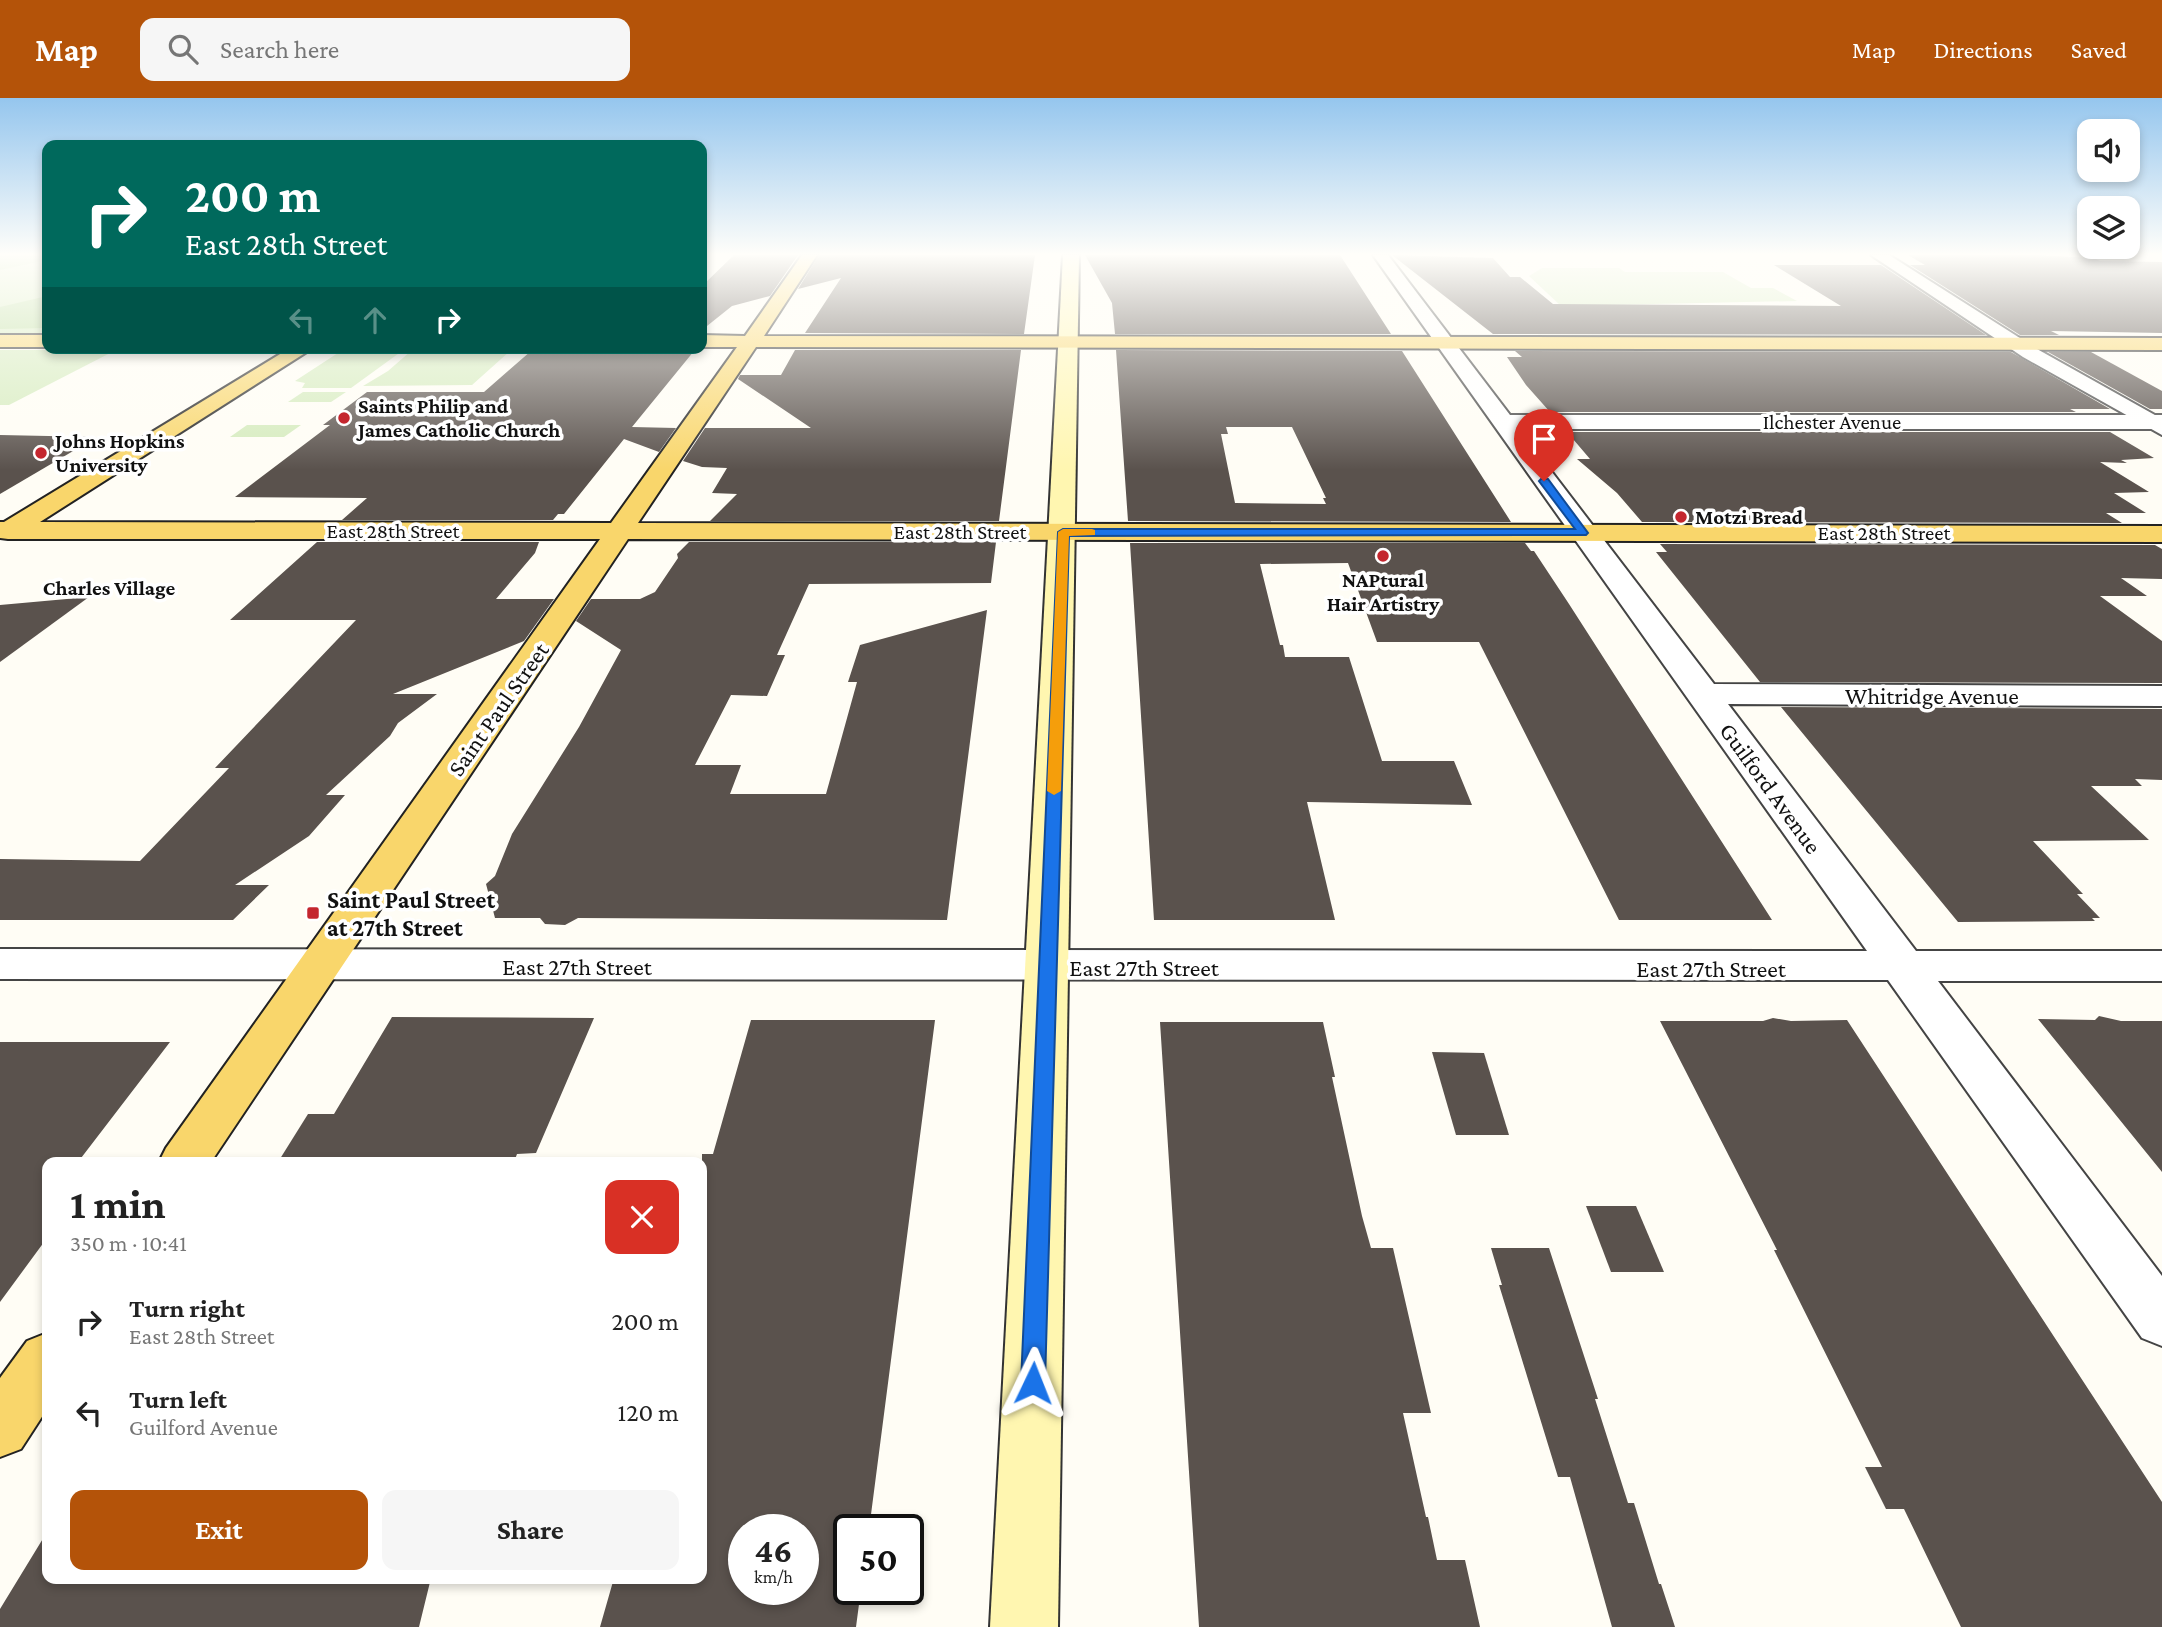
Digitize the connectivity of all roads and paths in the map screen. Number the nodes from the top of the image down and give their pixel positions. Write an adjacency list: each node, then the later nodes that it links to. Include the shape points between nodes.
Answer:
1 (760, 326): 8 (main road, Saint Paul Street)
2 (1069, 326): 9 (main road)
3 (1431, 326): 10 (street, Guilford Avenue)
4 (1988, 326): 11 (street)
5 (0, 341): 6 (main road)
6 (42, 341)
7 (707, 341): 8 (main road)
8 (750, 341): 9 (main road); 16 (main road, Saint Paul Street)
9 (1068, 341): 10 (main road); 18 (main road)
10 (1442, 341): 11 (main road); 14 (street, Guilford Avenue)
11 (2013, 342): 12 (main road); 15 (street)
12 (2162, 344)
13 (294, 354): 17 (main road)
14 (1501, 422): 15 (street, Ilchester Avenue); 19 (street, Guilford Avenue)
15 (2158, 424)
16 (621, 531): 17 (main road, East 28th Street); 18 (main road, East 28th Street); 24 (main road, Saint Paul Street)
17 (3, 532)
18 (1063, 532): 19 (main road, East 28th Street); 26 (main road)
19 (1582, 533): 20 (main road, East 28th Street); 21 (street, Guilford Avenue)
20 (2162, 534)
21 (1702, 694): 22 (street, Whitridge Avenue); 27 (street, Guilford Avenue)
22 (2162, 696)
23 (0, 964): 24 (street, East 27th Street)
24 (320, 966): 26 (street, East 27th Street); 28 (main road, Saint Paul Street)
25 (2162, 966): 27 (street, East 27th Street)
26 (1048, 967): 27 (street, East 27th Street); 32 (main road)
27 (1903, 968): 29 (street, Guilford Avenue)
28 (187, 1157)
29 (2162, 1320)
30 (42, 1367): 31 (main road)
31 (0, 1428)
32 (1024, 1627)

